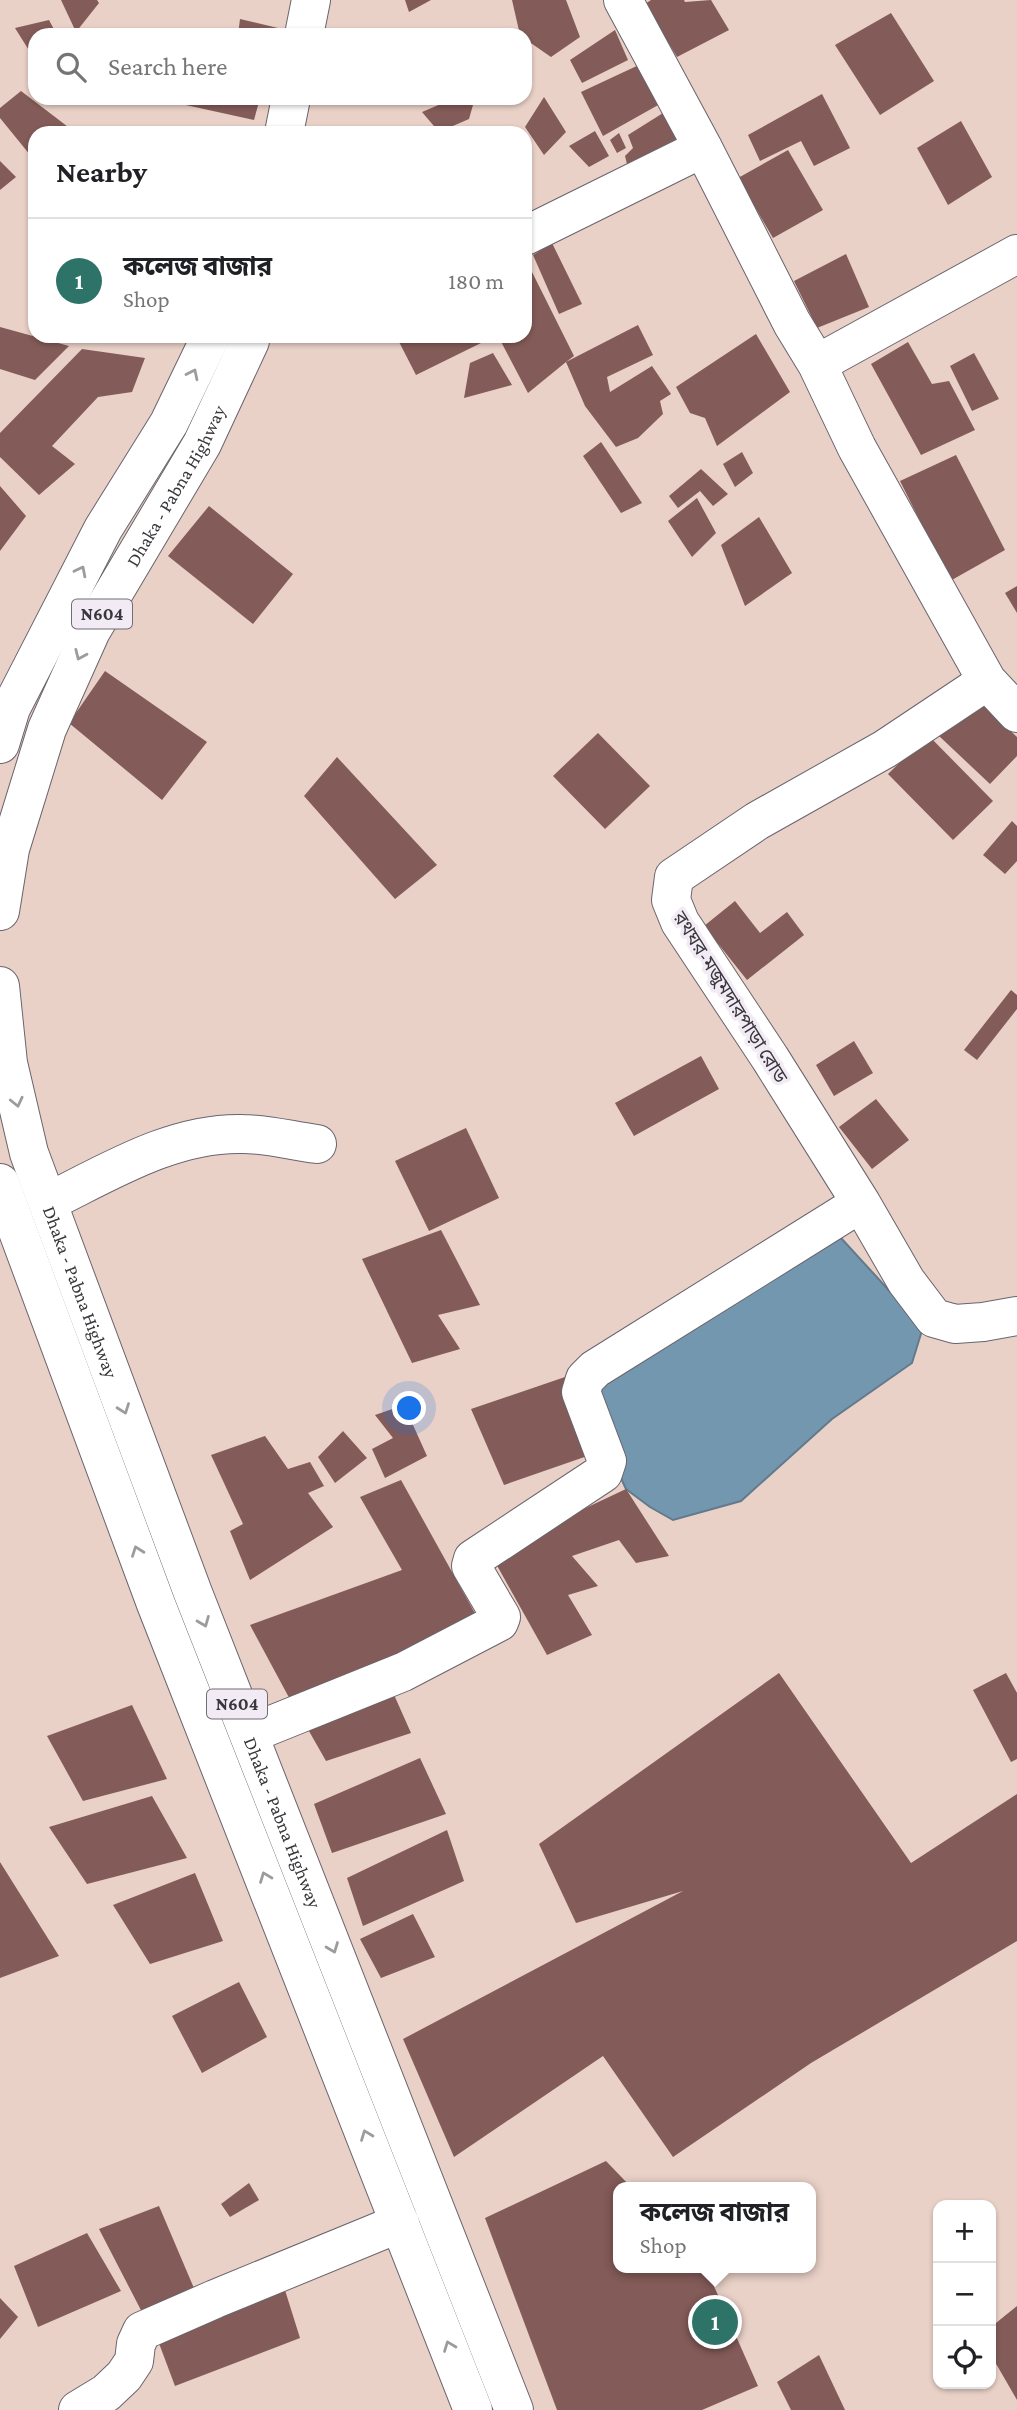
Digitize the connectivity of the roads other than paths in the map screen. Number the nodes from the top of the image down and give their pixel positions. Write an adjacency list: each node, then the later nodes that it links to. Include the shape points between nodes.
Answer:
1 (311, 0): 3 (main road)
2 (623, 0): 6 (main road)
3 (305, 28)
4 (290, 105): 5 (main road)
5 (285, 126)
6 (704, 148): 7 (main road); 11 (main road)
7 (532, 233)
8 (1017, 254): 11 (main road)
9 (208, 343): 14 (main road, Dhaka - Pabna Highway / N604, one-way to 9, via 11,708 103,529 169,424)
10 (249, 343): 15 (main road, Dhaka - Pabna Highway / N604, one-way to 15, via 202,444 91,631 47,729 10,849)
11 (817, 364): 12 (main road, via 857,448)
12 (987, 681): 13 (main road); 20 (main road, রথঘর-মজুমদারপাড়া রোড, via 674,877 671,900 680,922)
13 (1017, 713)
14 (0, 744)
15 (0, 911)
16 (0, 988): 19 (main road, Dhaka - Pabna Highway / N604, one-way to 19, via 8,1063 29,1153)
17 (317, 1144): 19 (main road, via 243,1134 184,1140)
18 (0, 1183): 23 (main road, Dhaka - Pabna Highway / N604, one-way to 18, via 156,1604)
19 (48, 1202): 22 (main road, Dhaka - Pabna Highway / N604, one-way to 22)
20 (861, 1203): 21 (main road, রথঘর-মজুমদারপাড়া রোড, via 906,1281 934,1318 955,1324); 22 (main road, via 585,1379 581,1392 607,1461 603,1473 473,1559 471,1566 501,1617 499,1622 403,1672)
21 (1017, 1317)
22 (249, 1734): 26 (main road, Dhaka - Pabna Highway / N604, one-way to 26)
23 (400, 2223): 24 (main road, via 142,2331 134,2361 124,2376); 25 (main road, Dhaka - Pabna Highway / N604, one-way to 23)
24 (78, 2410)
25 (473, 2410)
26 (514, 2410)

